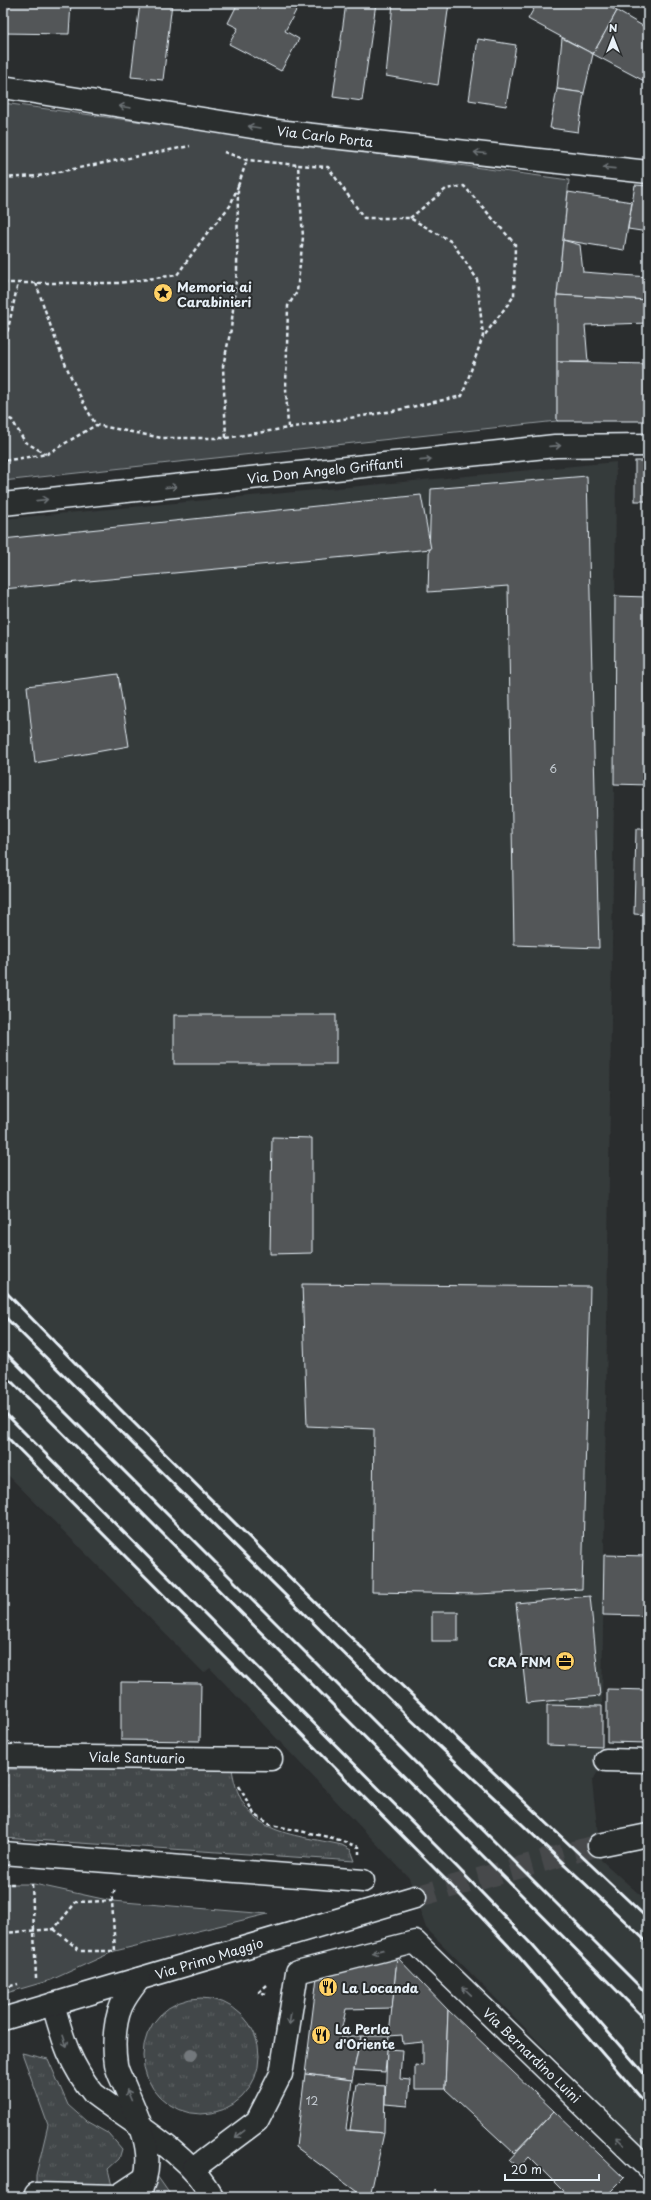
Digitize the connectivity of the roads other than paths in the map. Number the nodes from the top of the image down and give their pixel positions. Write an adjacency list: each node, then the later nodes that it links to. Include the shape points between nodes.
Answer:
1 (3, 87): 2 (street, Via Carlo Porta, one-way to 1, via 277,131)
2 (648, 172)
3 (648, 444): 4 (street, Via Don Angelo Griffanti, one-way to 3, via 555,446)
4 (3, 504)
5 (3, 1756): 6 (street, Viale Santuario)
6 (271, 1759)
7 (606, 1760): 8 (street)
8 (648, 1761)
9 (648, 1835): 10 (street)
10 (599, 1845)
11 (3, 1853): 12 (street)
12 (363, 1881)
13 (415, 1897): 14 (street, Via Primo Maggio)
14 (139, 1979): 15 (street, Via Primo Maggio); 17 (street, one-way to 14, via 116,2066 115,2046 120,2010 124,1999)
15 (54, 2004): 16 (street, Via Primo Maggio); 17 (street, one-way to 17, via 71,2059 84,2082 94,2094)
16 (3, 2019)
17 (144, 2131): 19 (street); 20 (street, via 148,2146)
18 (648, 2168): 19 (street, Via Bernardino Luini, one-way to 19, via 415,1942 297,1972 281,2074 257,2121)
19 (193, 2169): 22 (street)
20 (141, 2188): 21 (street, via 118,2196)
21 (36, 2194)
22 (212, 2197)

